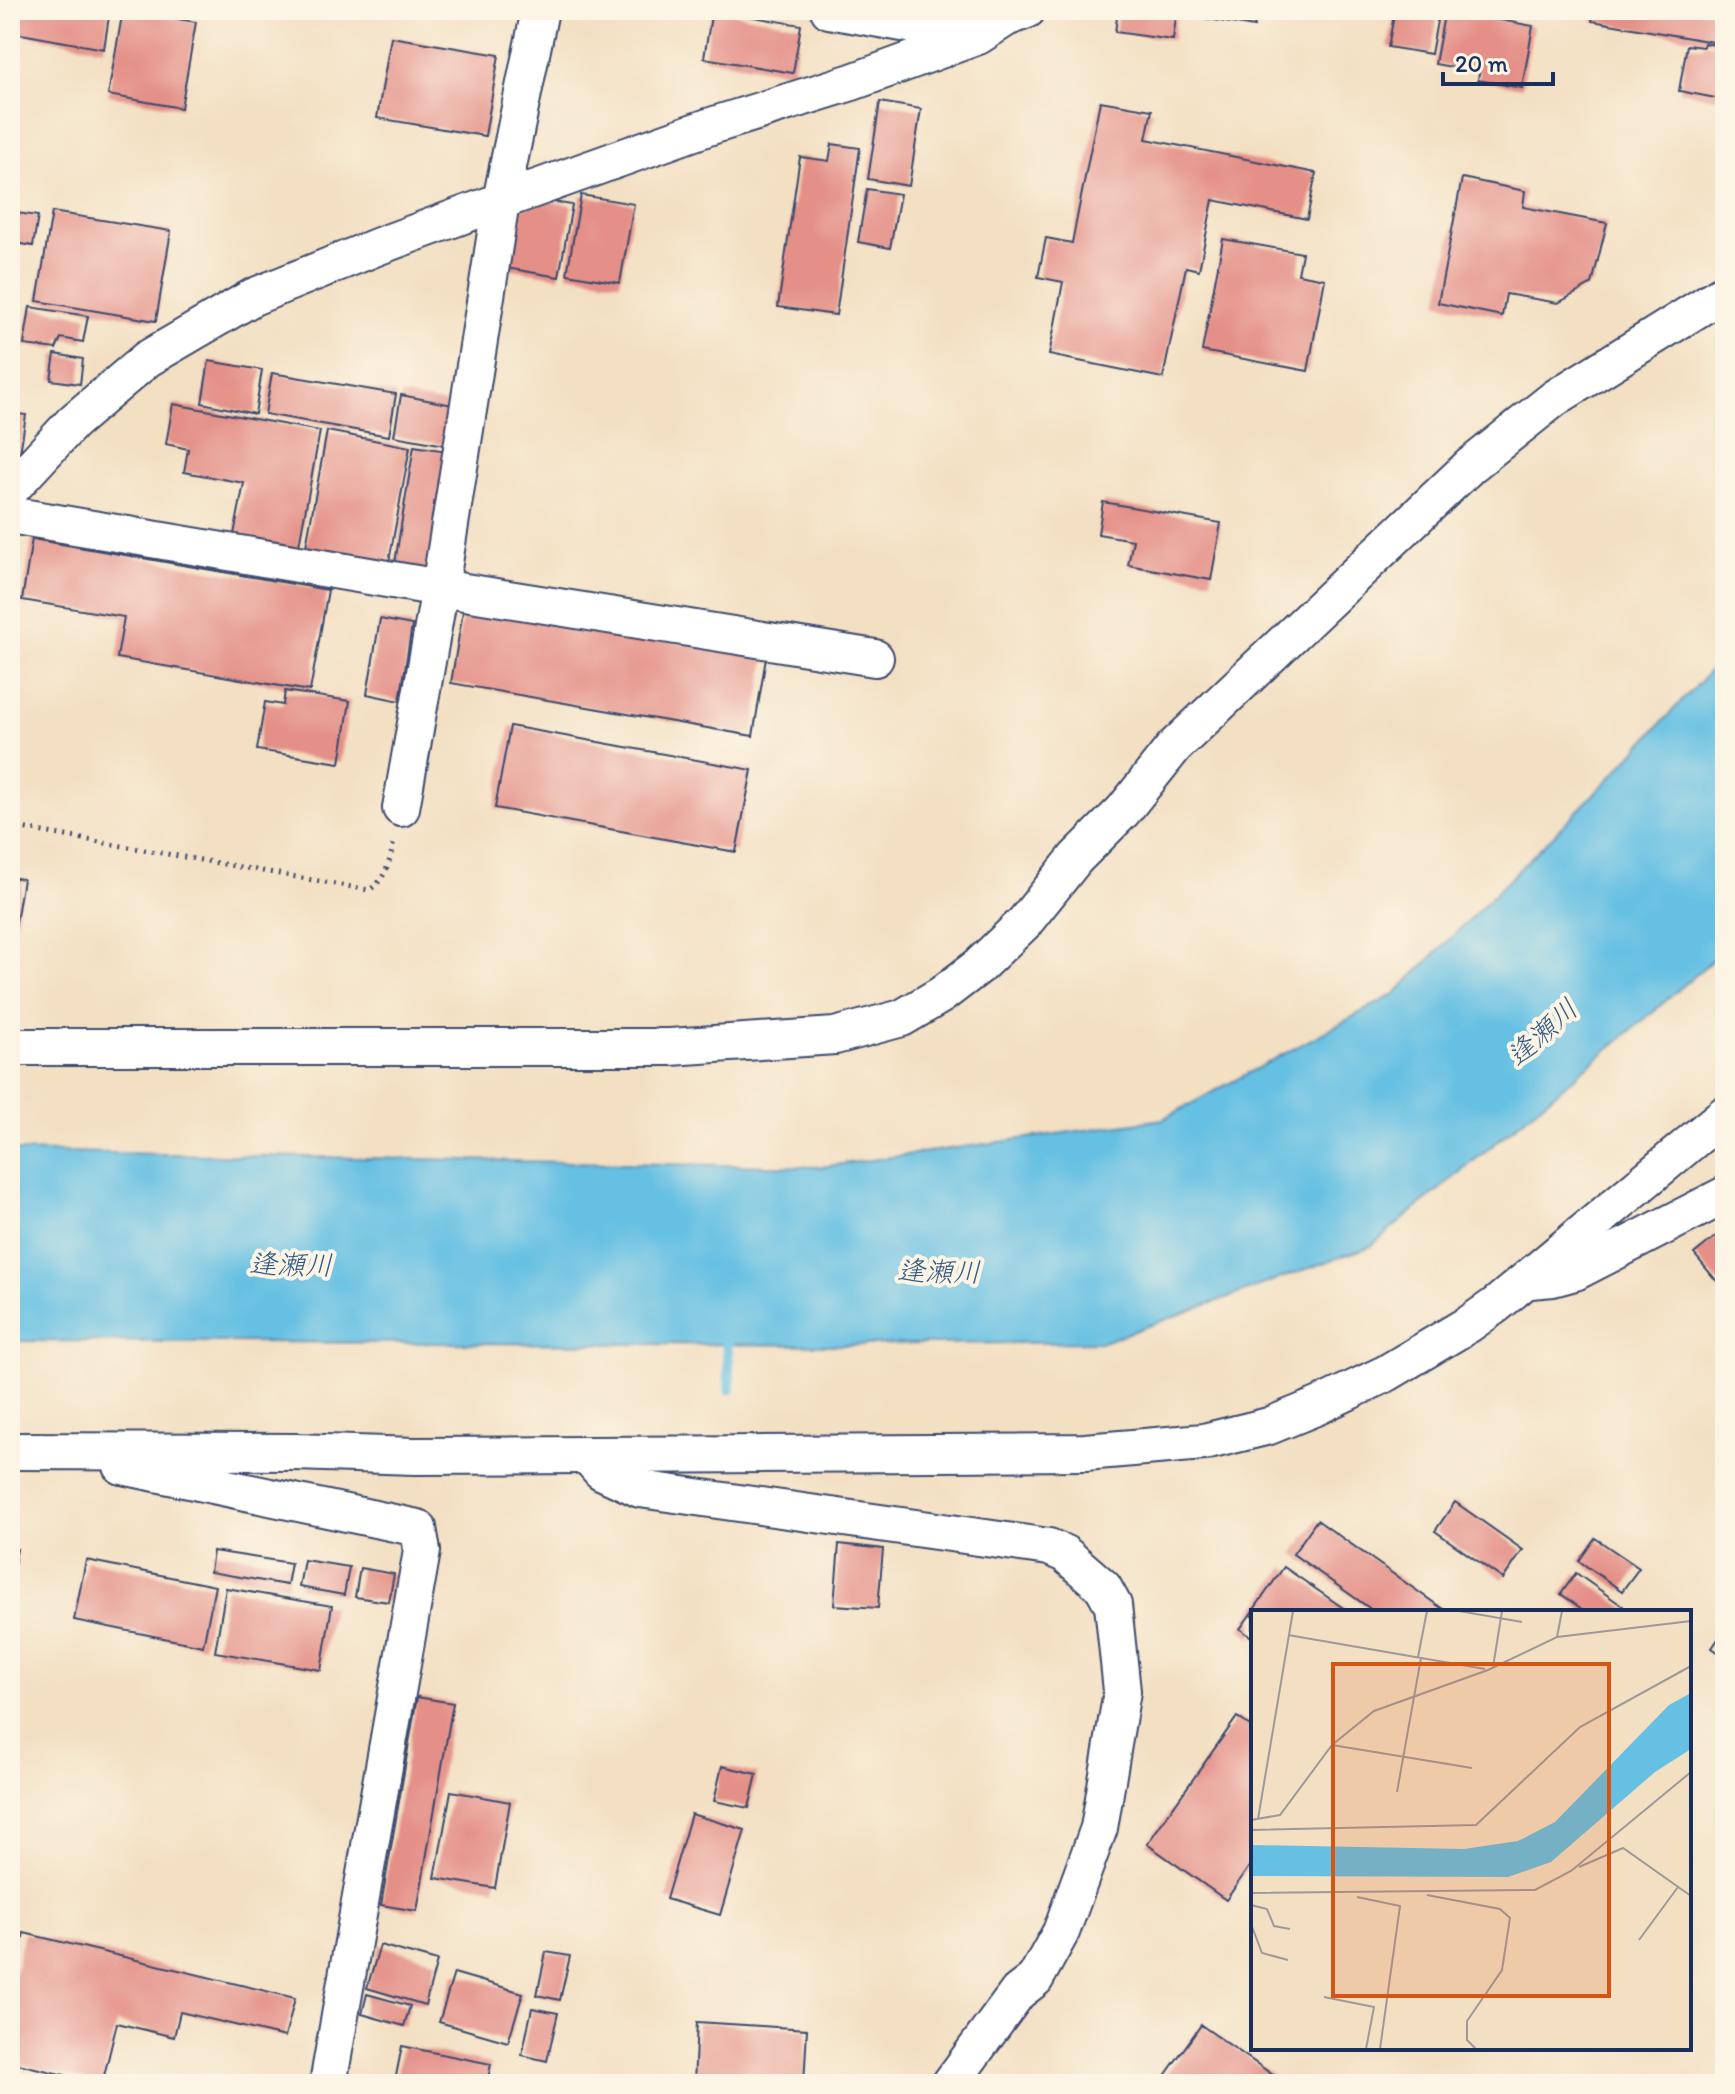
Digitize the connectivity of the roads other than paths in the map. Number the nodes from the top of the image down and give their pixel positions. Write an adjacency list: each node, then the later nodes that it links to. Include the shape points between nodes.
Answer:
1 (540, 10): 4 (street)
2 (829, 10): 3 (street)
3 (1005, 18): 4 (street, via 852,82)
4 (501, 201): 6 (street, via 253,297 147,359 73,422); 8 (street)
5 (1725, 292): 11 (street, via 1555,398 1470,466 1174,747 1024,923 979,966 902,1018 835,1036 670,1047)
6 (10, 490)
7 (10, 515): 8 (street)
8 (440, 588): 9 (street); 10 (street)
9 (875, 658)
10 (401, 808)
11 (10, 1047)
12 (1725, 1114): 14 (street)
13 (1725, 1195): 14 (street, via 1575,1272)
14 (1524, 1281): 17 (street, via 1469,1324 1387,1373 1269,1426 1204,1442 1085,1452)
15 (10, 1451): 16 (street)
16 (51, 1451): 17 (street); 18 (street, via 418,1528 422,1551)
17 (588, 1456): 19 (street, via 601,1471 640,1489 1049,1547 1103,1587 1113,1605 1122,1691 1099,1828 1061,1932 1035,1979 1018,1992)
18 (328, 2084)
19 (950, 2084)

